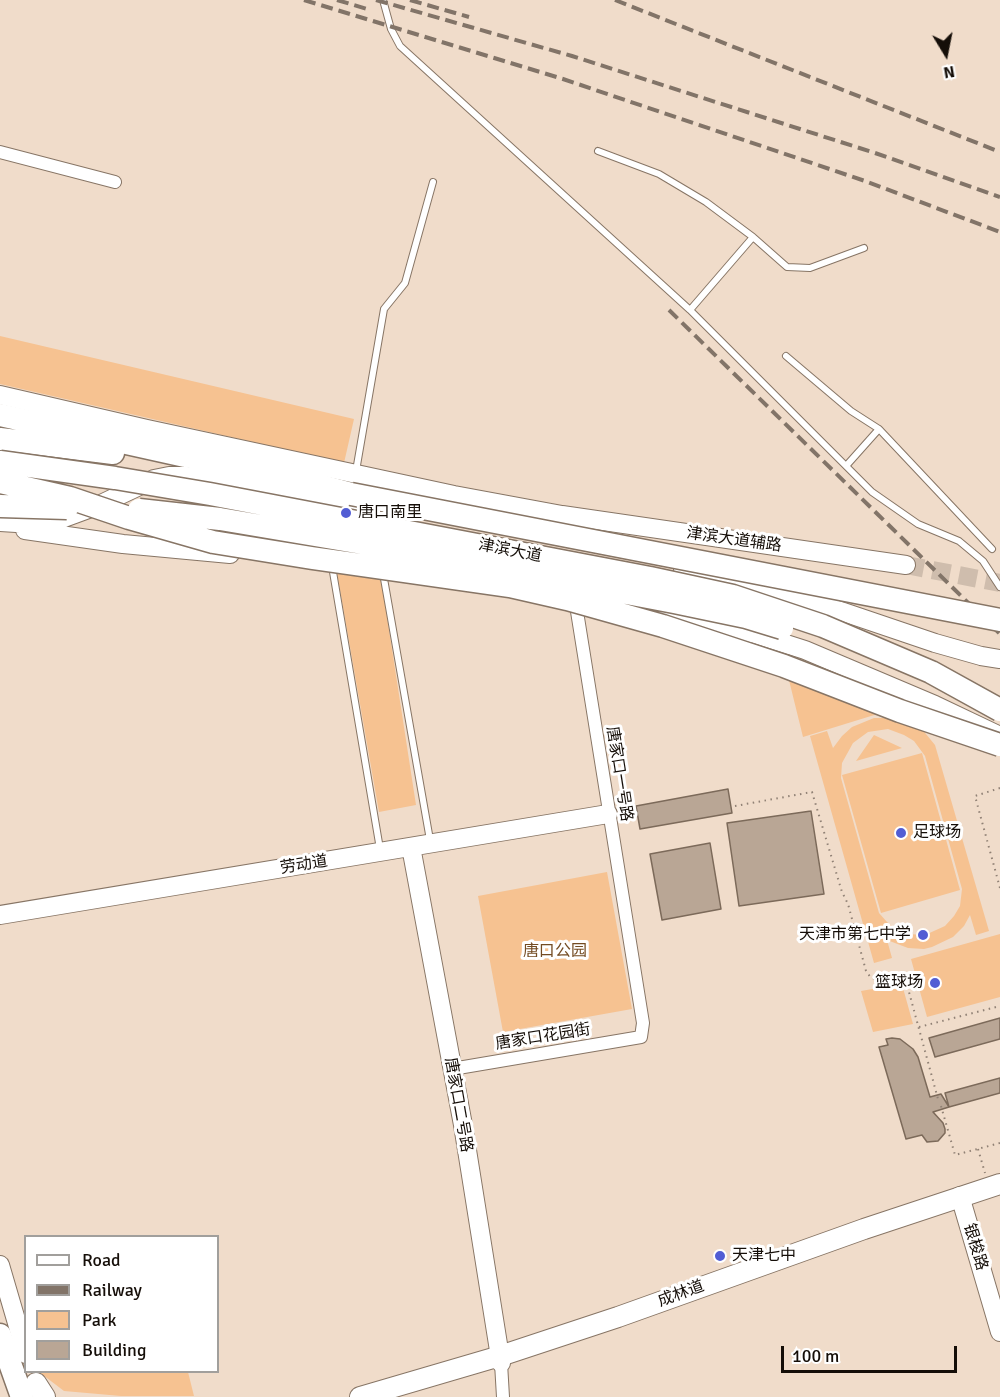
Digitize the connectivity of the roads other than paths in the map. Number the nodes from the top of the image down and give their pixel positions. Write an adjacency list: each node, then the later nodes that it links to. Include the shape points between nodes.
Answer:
1 (383, 0): 8 (lane, via 400,46)
2 (598, 150): 6 (lane, via 659,174)
3 (0, 152): 4 (street)
4 (115, 182)
5 (433, 182): 19 (lane, via 405,283 384,309)
6 (753, 237): 7 (lane, via 787,267 810,268); 8 (lane)
7 (864, 248)
8 (690, 310): 15 (lane)
9 (786, 356): 12 (lane, via 851,411)
10 (0, 395): 19 (street, 津滨大道辅路)
11 (0, 415): 19 (highway, via 185,456)
12 (879, 429): 15 (lane); 24 (lane)
13 (0, 439): 19 (highway, 津滨大道)
14 (0, 462): 17 (highway, 津滨大道, bridge)
15 (846, 466): 29 (lane, via 872,492 918,524 959,542 983,561)
16 (0, 470): 17 (highway)
17 (116, 478): 34 (highway, 津滨大道, bridge, via 733,596 823,626)
18 (0, 482): 37 (highway, bridge, via 70,498 213,542 567,598 784,666)
19 (353, 484): 21 (street, 津滨大道辅路); 28 (highway, 津滨大道, bridge)
20 (0, 506): 34 (highway, bridge, via 146,511 220,519 374,545 746,617)
21 (562, 514): 23 (street, 唐家口一号路); 25 (street, 津滨大道辅路)
22 (0, 524): 23 (street, via 61,519 154,479 186,476); 26 (street, via 46,534)
23 (566, 544): 28 (street); 30 (street, 唐家口一号路)
24 (992, 549)
25 (906, 565)
26 (332, 566): 27 (street); 41 (lane)
27 (383, 573): 30 (street); 39 (lane)
28 (747, 577): 31 (highway, bridge, via 884,588); 32 (highway, bridge); 33 (street, 津滨大道, via 935,643)
29 (1000, 587)
30 (576, 605): 36 (street, via 700,622 755,634 860,672); 38 (street, 唐家口一号路)
31 (1000, 606)
32 (1000, 620)
33 (1000, 659)
34 (905, 662): 35 (highway, 津滨大道, bridge)
35 (1000, 710)
36 (1000, 736)
37 (1000, 745)
38 (609, 813): 39 (street, 劳动道); 43 (street, 唐家口一号路, via 643,1023)
39 (430, 843): 40 (street, 劳动道)
40 (411, 847): 41 (street, 劳动道); 44 (street, 唐家口二号路)
41 (380, 852): 42 (street, 劳动道)
42 (0, 915)
43 (641, 1037): 44 (street, 唐家口花园街)
44 (452, 1069): 52 (street, 唐家口二号路)
45 (996, 1189): 46 (main road, 成林道)
46 (961, 1202): 48 (street, 银梭路); 52 (main road, 成林道, via 892,1230)
47 (0, 1265): 50 (street)
48 (1000, 1332)
49 (0, 1335): 53 (highway)
50 (24, 1347)
51 (0, 1357): 56 (main road)
52 (501, 1359): 57 (main road, 成林道); 58 (main road, 成林道); 59 (street)
53 (24, 1372)
54 (25, 1373): 55 (highway)
55 (35, 1389)
56 (15, 1397)
57 (360, 1397)
58 (380, 1397)
59 (503, 1397)

